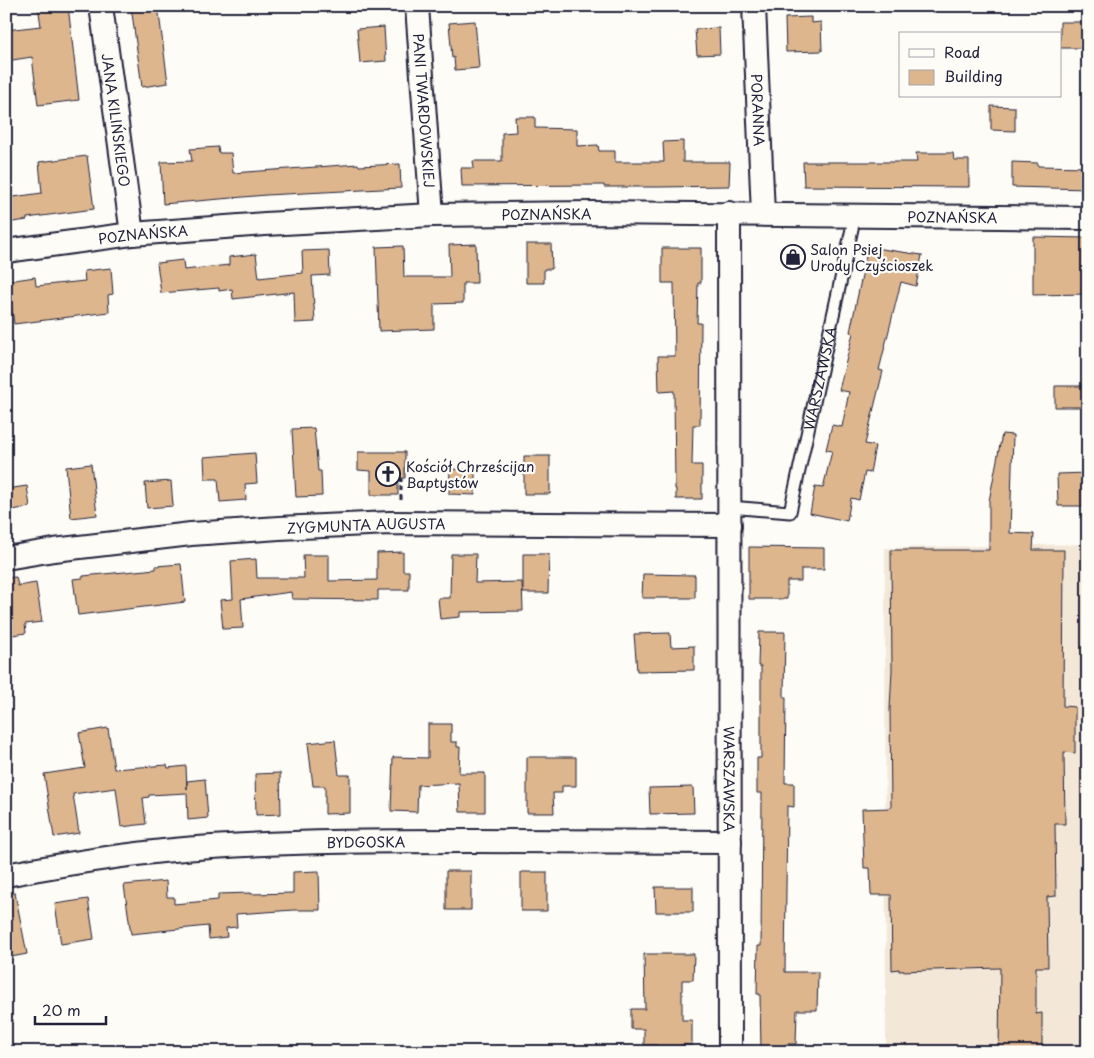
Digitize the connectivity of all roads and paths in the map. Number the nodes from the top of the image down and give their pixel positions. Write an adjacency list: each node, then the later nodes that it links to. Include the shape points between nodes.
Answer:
1 (101, 6): 9 (street, JANA KILIŃSKIEGO)
2 (417, 6): 6 (street, PANI TWARDOWSKIEJ)
3 (754, 6): 5 (street, PORANNA)
4 (729, 213): 5 (street, POZNAŃSKA); 6 (street, POZNAŃSKA); 13 (street, WARSZAWSKA)
5 (763, 214): 7 (street, POZNAŃSKA)
6 (432, 215): 9 (street, POZNAŃSKA)
7 (856, 215): 8 (street, POZNAŃSKA); 13 (lane, WARSZAWSKA, via 790,512)
8 (1088, 218)
9 (132, 234): 10 (street, POZNAŃSKA)
10 (6, 251)
11 (401, 478): 12 (path)
12 (401, 509)
13 (730, 516): 14 (street, ZYGMUNTA AUGUSTA, via 279,528 191,534); 15 (street, WARSZAWSKA)
14 (6, 558)
15 (730, 842): 16 (street, BYDGOSKA, via 270,843 140,854); 17 (street, WARSZAWSKA)
16 (6, 875)
17 (730, 1052)

